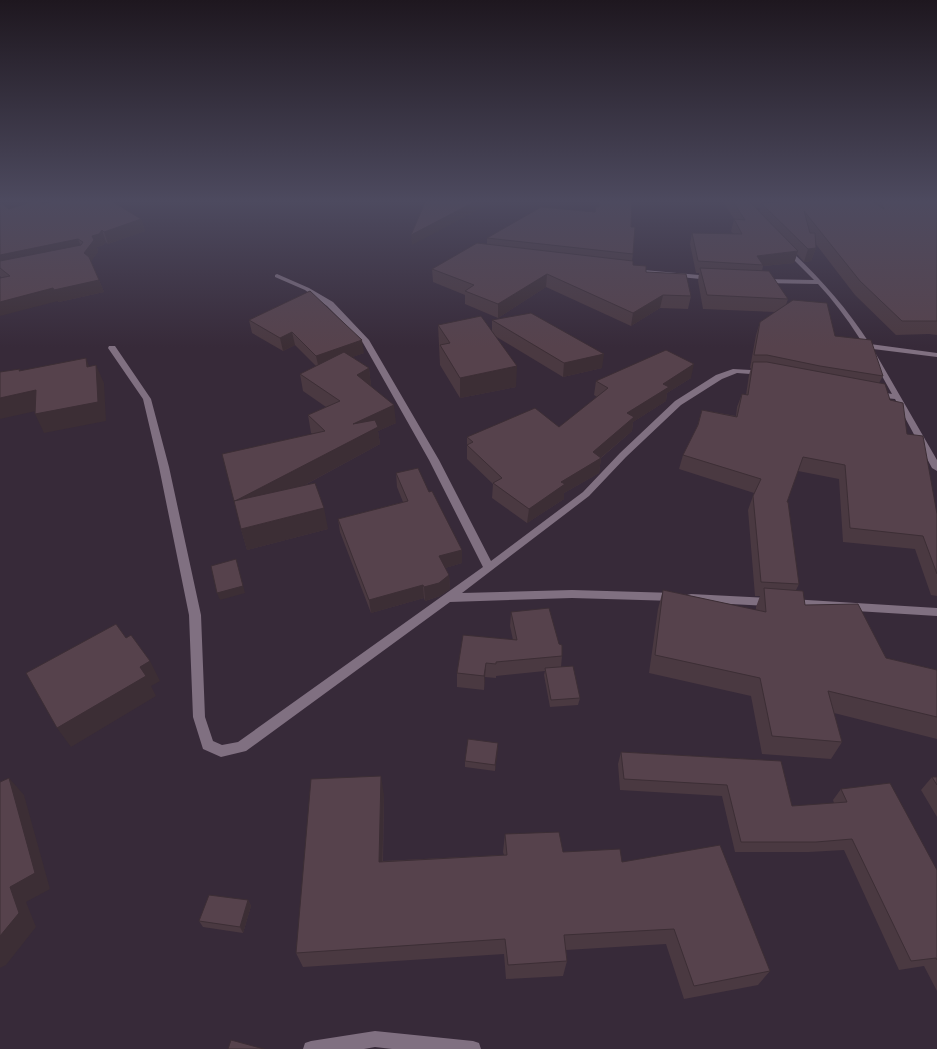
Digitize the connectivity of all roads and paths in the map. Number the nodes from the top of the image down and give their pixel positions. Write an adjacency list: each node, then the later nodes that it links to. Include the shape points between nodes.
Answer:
1 (786, 249): 6 (street)
2 (626, 270): 4 (street)
3 (277, 276): 14 (street, via 308,289 330,304 366,342 434,460)
4 (717, 278)
5 (755, 280): 6 (street)
6 (820, 282): 7 (street, via 847,314)
7 (868, 346): 9 (street); 12 (street)
8 (112, 348): 15 (street, via 146,399 164,467 195,615 199,717 208,745 220,751 241,747)
9 (937, 355)
10 (770, 374): 14 (street, via 736,371 719,377 678,403 586,494)
11 (867, 392): 12 (street)
12 (897, 397): 13 (street)
13 (937, 468)
14 (489, 568): 15 (street)
15 (447, 598): 16 (street, via 572,594 638,595)
16 (937, 612)
17 (311, 1049): 18 (street, via 375,1039)
18 (473, 1049)

